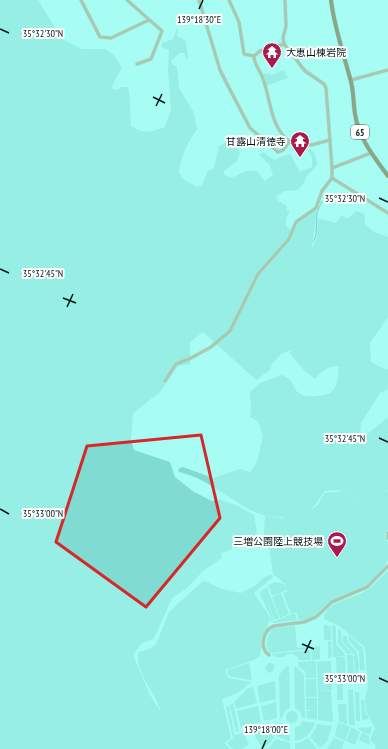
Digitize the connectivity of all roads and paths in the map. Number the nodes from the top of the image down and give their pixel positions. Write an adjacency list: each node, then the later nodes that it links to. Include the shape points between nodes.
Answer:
1 (81, 0): 7 (street, via 100,37 111,38)
2 (127, 0): 7 (street)
3 (199, 0): 14 (street, via 220,70 247,123 278,152)
4 (229, 0): 9 (street, via 239,22 244,54)
5 (285, 0): 8 (street)
6 (331, 0): 12 (main road, 65)
7 (149, 20): 10 (street, via 162,31 151,59)
8 (284, 44): 9 (street, via 260,51); 13 (street, via 305,71 324,84)
9 (254, 56): 14 (street, via 264,80 273,118)
10 (137, 64)
11 (388, 70): 12 (street)
12 (351, 80): 15 (main road, 65, via 358,128)
13 (330, 140): 14 (street, via 311,145); 16 (street)
14 (289, 142)
15 (371, 153): 16 (street); 17 (main road, 65)
16 (332, 168): 18 (street)
17 (388, 176)
18 (332, 178): 19 (street); 20 (street, via 322,191 316,208 296,222 288,239 258,274 230,331 211,347 176,364)
19 (388, 213)
20 (165, 381)
21 (388, 533): 22 (street)
22 (388, 538)
23 (388, 566): 24 (street, via 367,588 332,602 316,617 308,621 270,628 263,646)
24 (269, 655)

